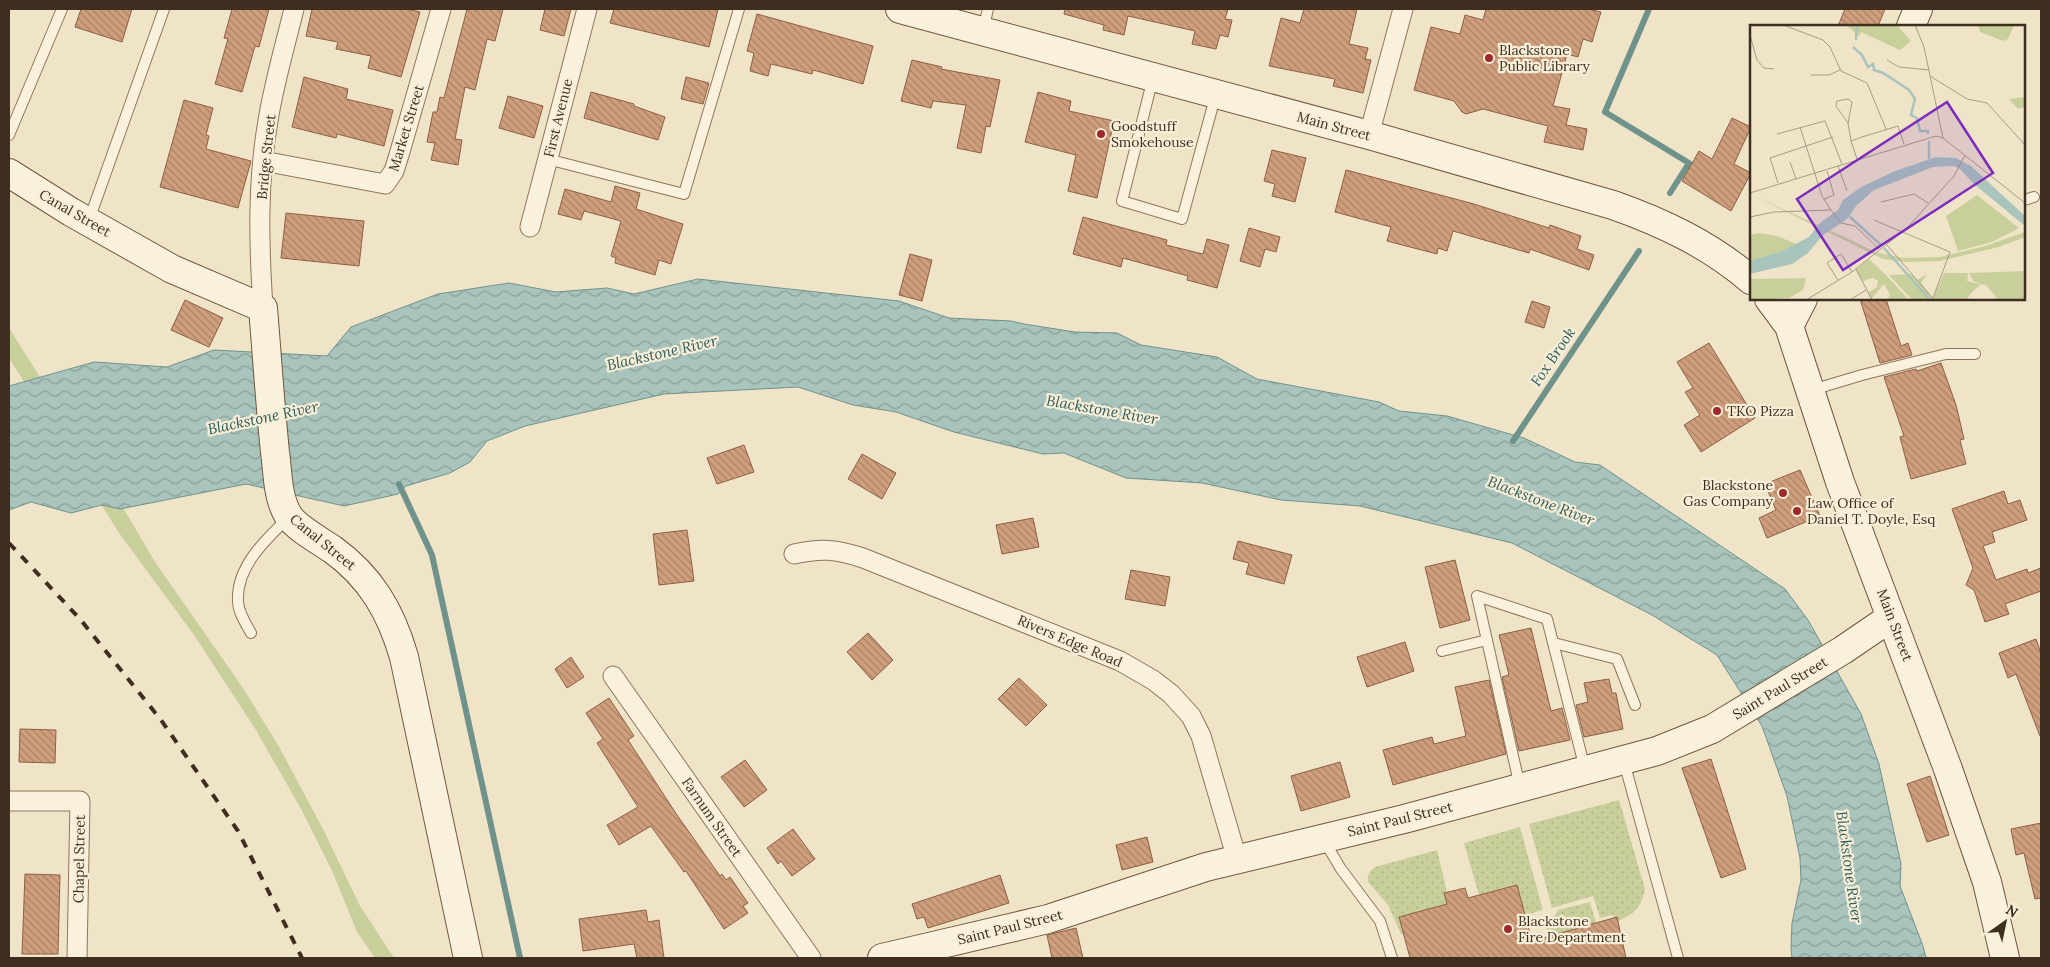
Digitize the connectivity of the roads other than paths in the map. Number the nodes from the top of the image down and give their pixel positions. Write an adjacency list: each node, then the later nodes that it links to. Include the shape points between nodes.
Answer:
1 (62, 9): 15 (lane)
2 (164, 9): 21 (lane)
3 (294, 9): 17 (street, Bridge Street, via 268,121)
4 (441, 9): 17 (street, Market Street, via 394,171 385,184)
5 (587, 9): 16 (street, First Avenue)
6 (739, 9): 16 (lane, via 684,194)
7 (900, 9): 10 (main road, Main Street)
8 (1403, 9): 14 (street)
9 (1918, 9): 11 (main road)
10 (985, 20): 12 (main road, Main Street)
11 (1911, 25)
12 (1154, 77): 13 (main road, Main Street); 13 (lane, via 1122,201 1182,219)
13 (1216, 94): 14 (main road, Main Street)
14 (1369, 135): 23 (main road, Main Street, via 1643,216 1700,242)
15 (9, 136)
16 (547, 160): 22 (street, First Avenue)
17 (263, 161): 26 (street, Bridge Street, via 259,230)
18 (9, 173): 21 (main road, Canal Street)
19 (2034, 197): 20 (lane)
20 (2025, 200)
21 (88, 221): 26 (main road, Canal Street)
22 (530, 227)
23 (1750, 279)
24 (1770, 300): 27 (main road, Main Street)
25 (1802, 300): 27 (main road)
26 (264, 319): 30 (main road, Canal Street, via 269,400)
27 (1788, 326): 29 (main road, Main Street)
28 (1975, 354): 29 (lane, via 1946,354)
29 (1811, 391): 32 (main road, Main Street, via 1840,482)
30 (285, 509): 33 (lane, via 244,570 239,588 238,602); 46 (main road, Canal Street, via 362,573 393,622 404,657)
31 (794, 554): 44 (street, Rivers Edge Road, via 818,549 864,558 1120,661 1153,680 1182,704 1201,736)
32 (1890, 618): 39 (main road, Saint Paul Street, via 1712,729 1657,751); 51 (main road, Main Street, via 1981,863)
33 (251, 633)
34 (1487, 640): 35 (lane, via 1477,596 1547,619); 36 (lane); 41 (lane)
35 (1554, 643): 38 (lane, via 1617,660); 40 (lane)
36 (1442, 651)
37 (613, 676): 47 (street, Farnum Street)
38 (1635, 705)
39 (1623, 760): 40 (main road, Saint Paul Street); 50 (lane)
40 (1586, 770): 41 (main road, Saint Paul Street)
41 (1520, 788): 43 (main road, Saint Paul Street)
42 (9, 801): 45 (street, Chapel Street, via 80,801)
43 (1322, 838): 44 (main road, Saint Paul Street); 49 (lane, via 1340,869 1380,921)
44 (1237, 859): 48 (main road, Saint Paul Street, via 1178,875 1048,919)
45 (77, 958)
46 (468, 958)
47 (811, 958)
48 (882, 958)
49 (1392, 958)
50 (1678, 958)
51 (2006, 958)

